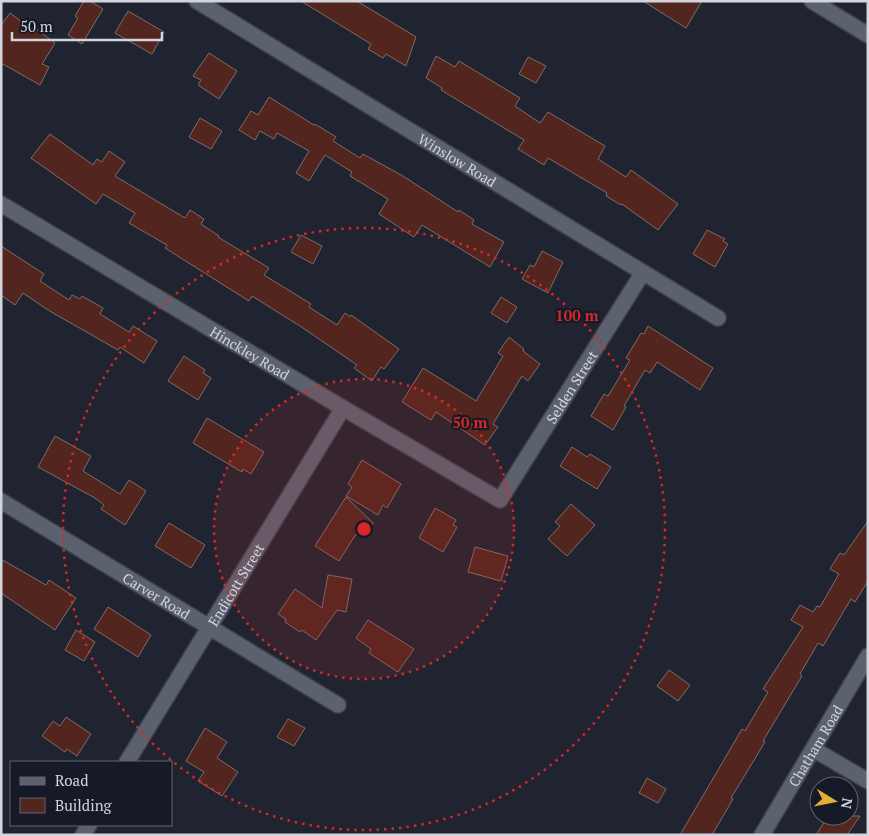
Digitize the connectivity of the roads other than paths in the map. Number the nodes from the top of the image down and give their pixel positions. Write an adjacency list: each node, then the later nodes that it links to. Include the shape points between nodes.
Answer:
1 (196, 1): 5 (street, Winslow Road)
2 (812, 1): 3 (street)
3 (868, 35)
4 (1, 204): 7 (street, Hinckley Road)
5 (642, 274): 6 (street, Winslow Road); 8 (street, Selden Street)
6 (718, 318)
7 (343, 408): 8 (street, Hinckley Road); 10 (street, Endicott Street)
8 (500, 500)
9 (1, 501): 10 (street, Carver Road)
10 (209, 626): 12 (street, Carver Road); 14 (street, Endicott Street)
11 (868, 656): 13 (street, Chatham Road)
12 (338, 705)
13 (813, 749): 15 (street); 16 (street, Chatham Road)
14 (128, 761)
15 (868, 781)
16 (762, 835)

